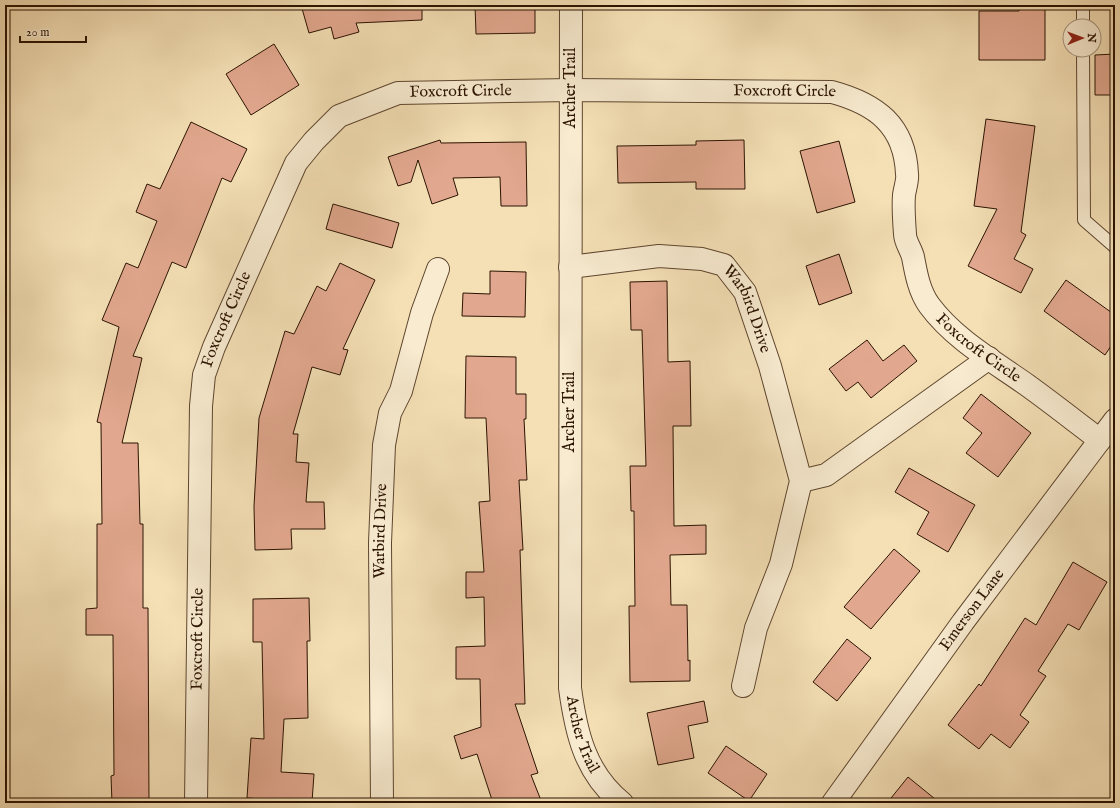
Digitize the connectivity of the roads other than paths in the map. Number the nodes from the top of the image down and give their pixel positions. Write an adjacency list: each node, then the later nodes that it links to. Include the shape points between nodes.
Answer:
1 (571, 5): 5 (street, Archer Trail)
2 (1083, 5): 3 (lane)
3 (1083, 18)
4 (1083, 58): 6 (lane, via 1084,220)
5 (571, 90): 7 (street, Archer Trail); 9 (street, Foxcroft Circle, via 832,92 855,98 881,113 895,128 903,150 908,174 904,196 905,236 917,279 928,304 947,325); 14 (street, Foxcroft Circle, via 398,94 340,116 296,163 204,375 201,406)
6 (1115, 247)
7 (570, 266): 12 (street, Warbird Drive, via 659,256 702,259 724,265 745,292 770,366); 16 (street, Archer Trail, via 570,688 582,749 598,777)
8 (438, 269): 15 (street, Warbird Drive, via 422,313 401,391 390,413 384,445 380,543)
9 (989, 358): 11 (street, Foxcroft Circle); 12 (street, via 826,475)
10 (1115, 420): 11 (street, Emerson Lane)
11 (1100, 440): 17 (street, Emerson Lane, via 963,622)
12 (801, 481): 13 (street, Warbird Drive, via 781,564 756,628)
13 (743, 686)
14 (196, 803)
15 (382, 803)
16 (622, 803)
17 (833, 803)

